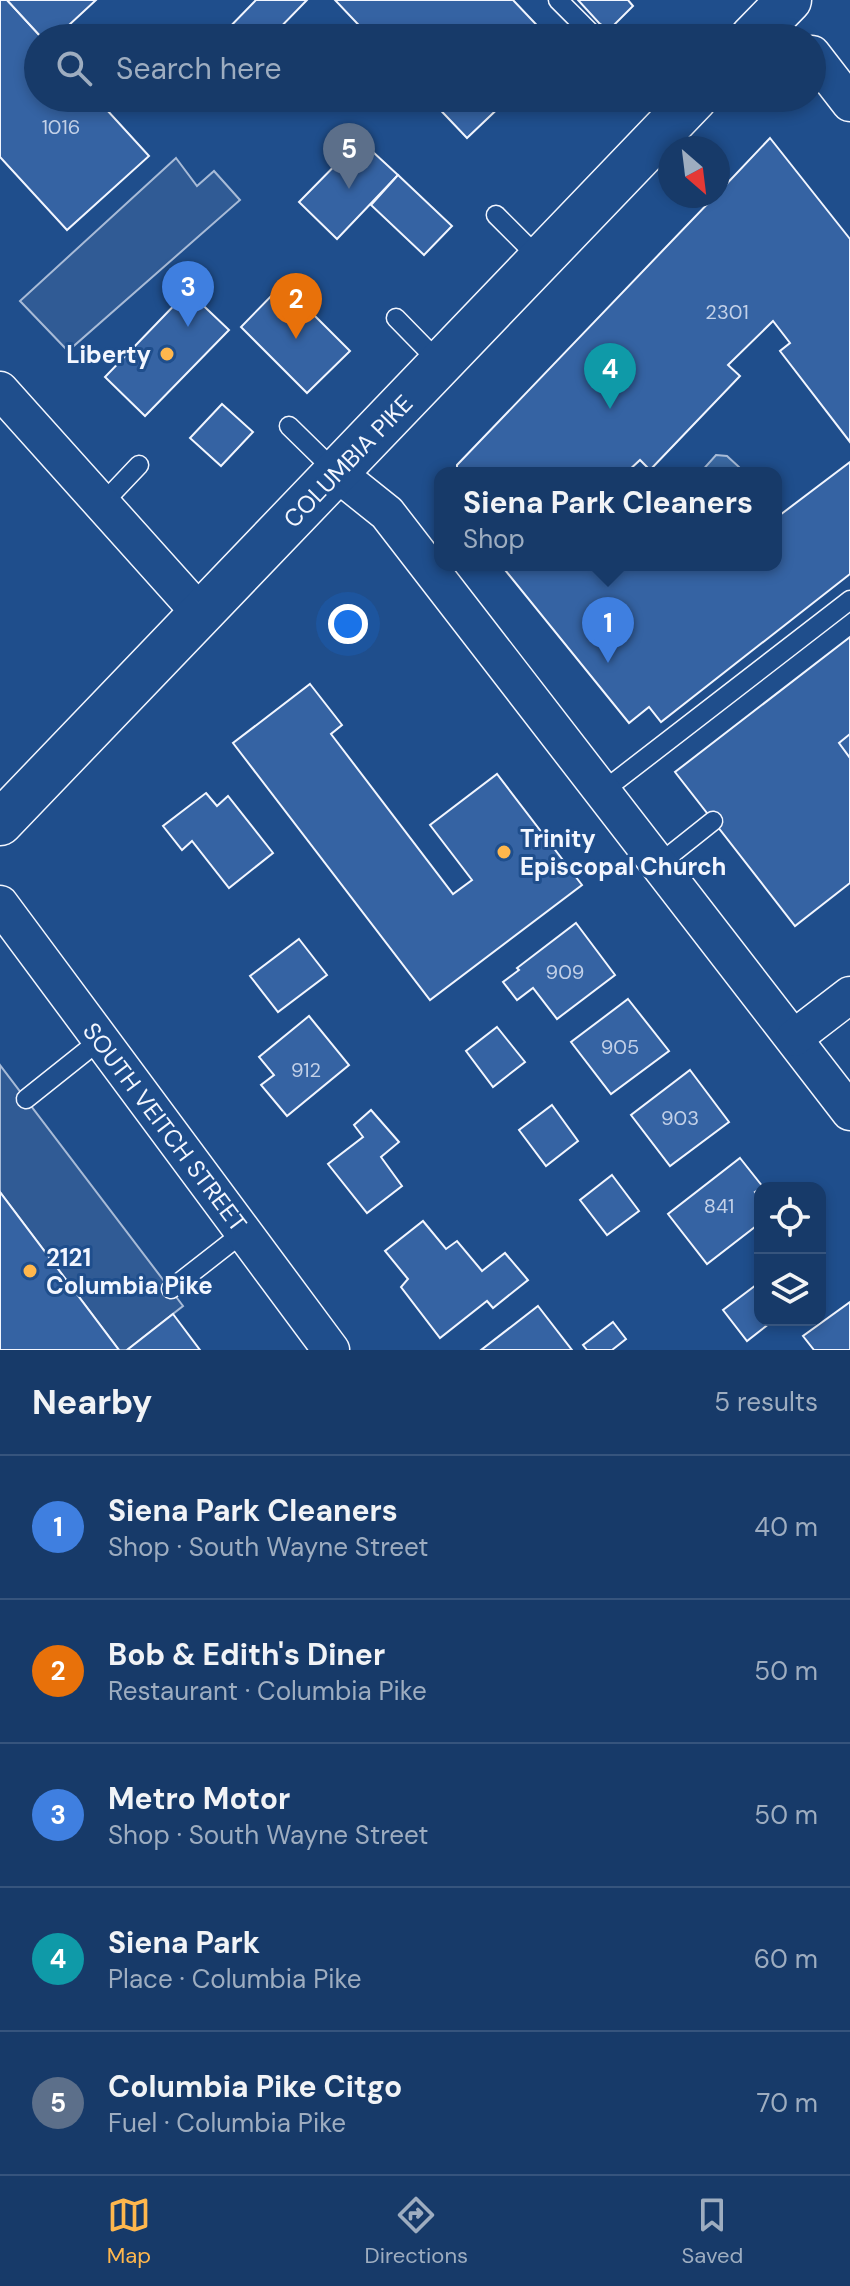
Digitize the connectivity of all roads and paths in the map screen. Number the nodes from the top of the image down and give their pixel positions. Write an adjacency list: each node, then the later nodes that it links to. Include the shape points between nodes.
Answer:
1 (558, 0): 2 (lane)
2 (582, 24)
3 (826, 72): 4 (street)
4 (850, 103)
5 (669, 112): 7 (main road, COLUMBIA PIKE)
6 (496, 215): 7 (lane)
7 (541, 260): 9 (main road, COLUMBIA PIKE)
8 (396, 318): 9 (lane)
9 (441, 364): 13 (main road, COLUMBIA PIKE)
10 (0, 390): 14 (street)
11 (289, 426): 13 (lane)
12 (139, 465): 14 (lane)
13 (337, 473): 16 (main road, COLUMBIA PIKE); 17 (street, via 387,513)
14 (102, 504): 16 (street)
15 (850, 600): 17 (lane)
16 (200, 613): 19 (main road, COLUMBIA PIKE)
17 (603, 791): 20 (street)
18 (713, 821): 20 (lane)
19 (0, 823)
20 (659, 864): 23 (street)
21 (0, 904): 24 (street, SOUTH VEITCH STREET)
22 (850, 995): 23 (street)
23 (794, 1038): 26 (street)
24 (100, 1040): 25 (lane); 27 (street, SOUTH VEITCH STREET)
25 (26, 1099)
26 (850, 1112)
27 (244, 1232): 28 (lane); 29 (street, SOUTH VEITCH STREET)
28 (171, 1289)
29 (331, 1350)

